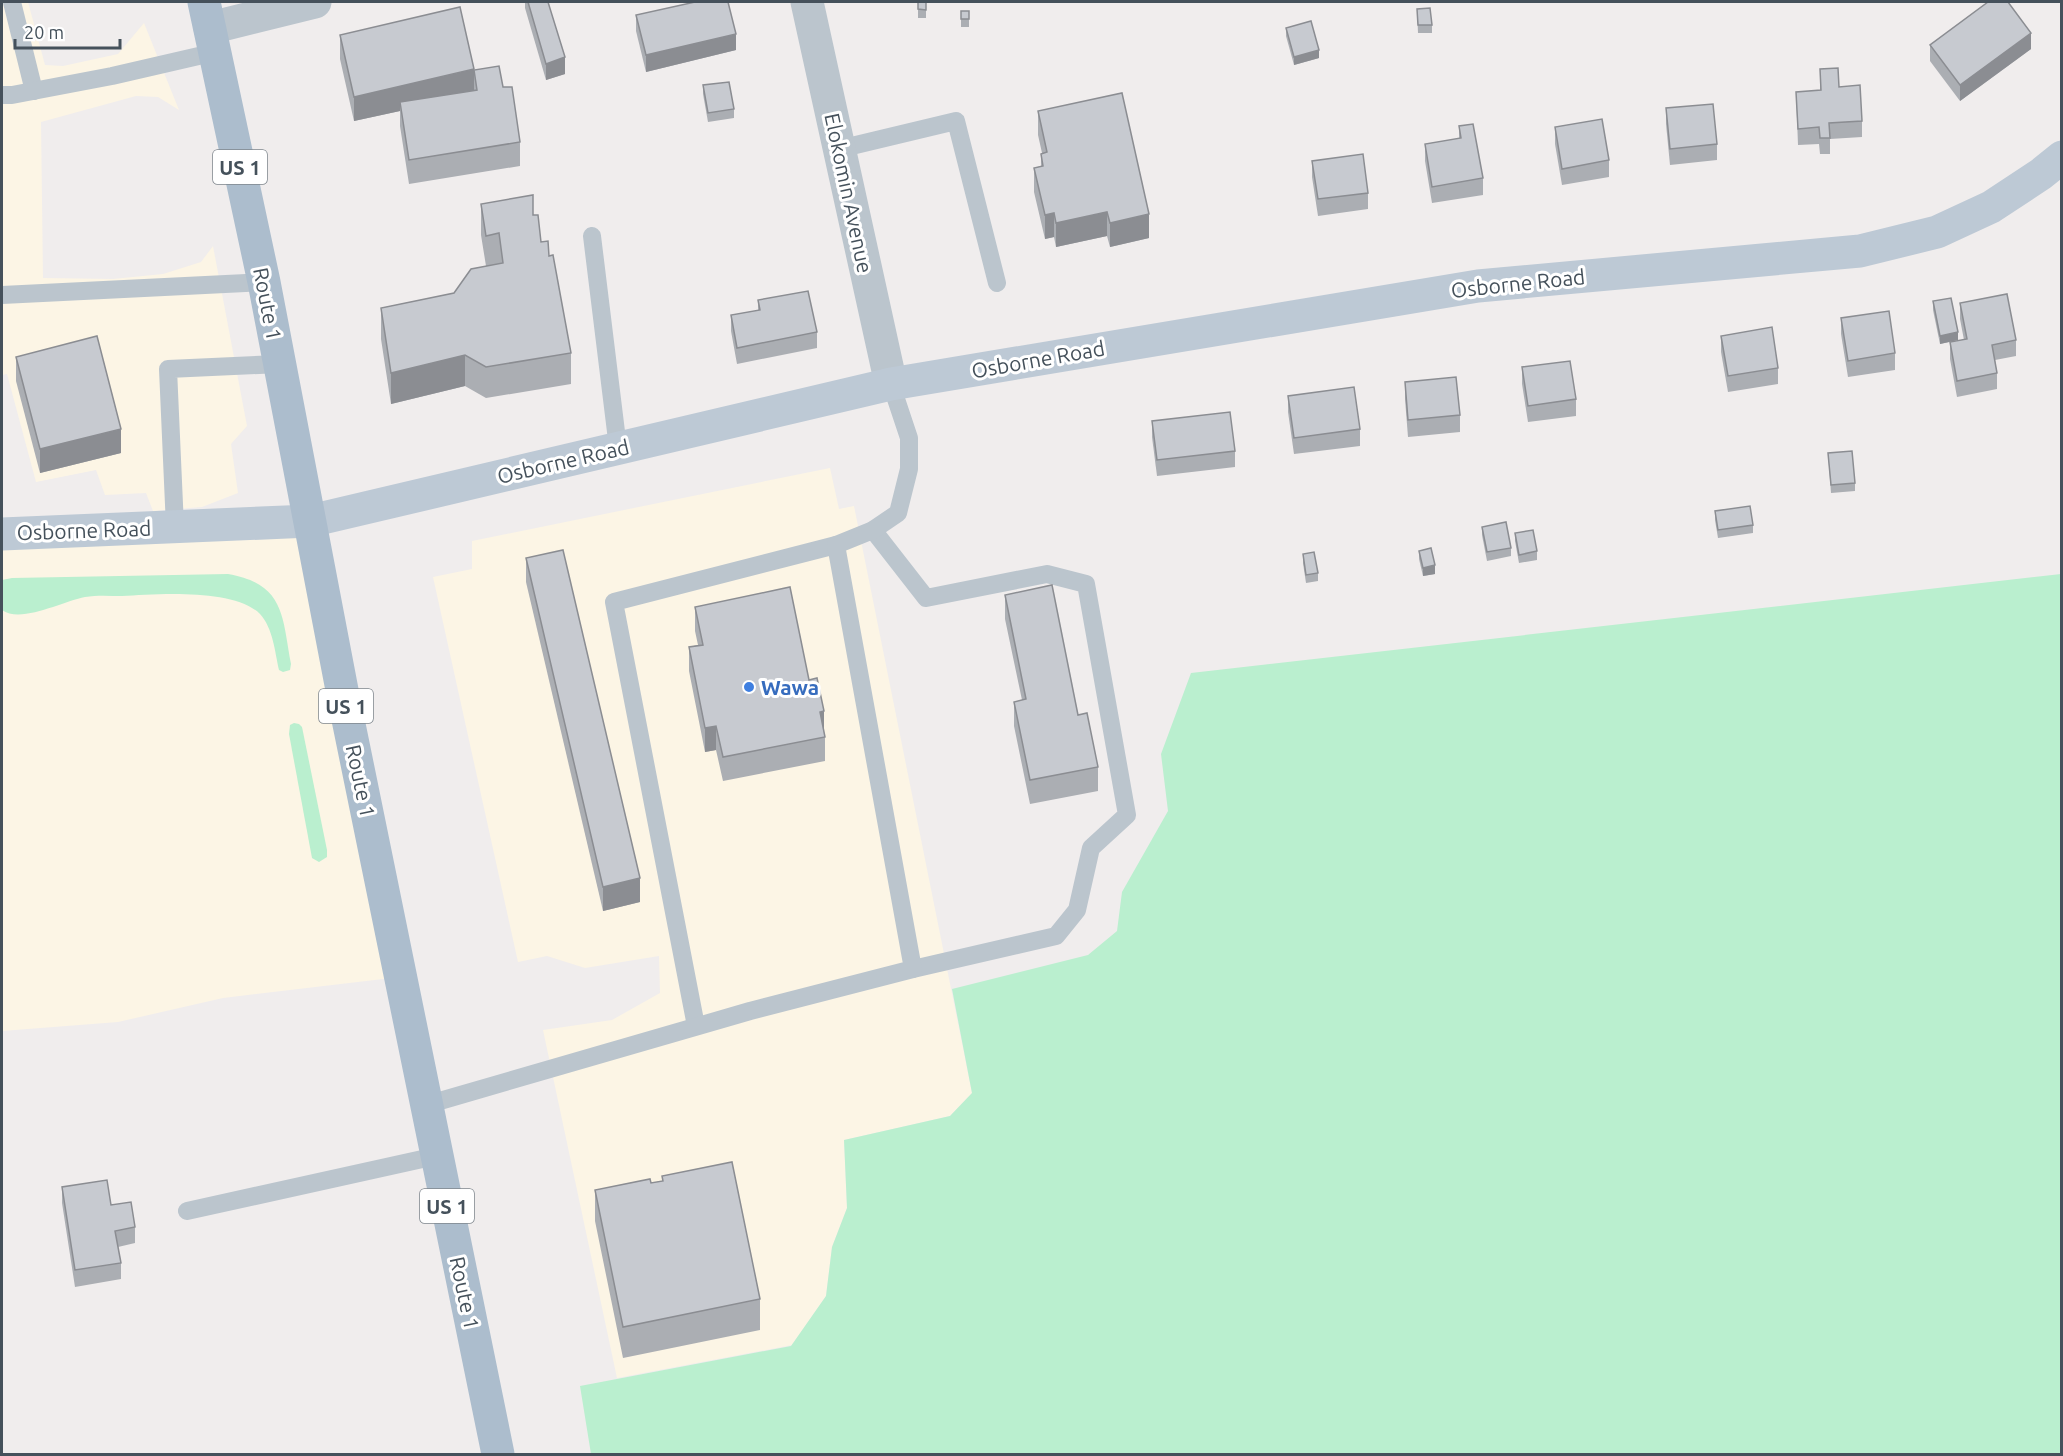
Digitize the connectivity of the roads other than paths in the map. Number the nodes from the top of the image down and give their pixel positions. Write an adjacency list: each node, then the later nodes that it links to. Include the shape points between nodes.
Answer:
1 (12, 2): 5 (lane)
2 (315, 2): 4 (street)
3 (807, 2): 7 (street, Elokomin Avenue)
4 (210, 27): 5 (lane, via 112,76); 10 (main road, Route 1 / US 1)
5 (34, 91): 6 (lane)
6 (2, 95)
7 (839, 149): 11 (lane, via 956,121); 14 (street, Elokomin Avenue)
8 (2061, 157): 14 (street, Osborne Road, via 1991,207 1937,232 1860,251 1478,285)
9 (592, 236): 15 (lane)
10 (264, 282): 12 (lane); 13 (main road, Route 1 / US 1)
11 (997, 283)
12 (2, 295)
13 (279, 364): 16 (main road, Route 1 / US 1); 17 (lane, via 168,369)
14 (891, 384): 15 (street, Osborne Road); 18 (lane, via 909,438 909,469 898,513)
15 (618, 448): 16 (street, Osborne Road)
16 (310, 521): 17 (street, Osborne Road); 23 (main road, Route 1 / US 1)
17 (175, 527): 19 (street, Osborne Road)
18 (873, 530): 20 (lane); 21 (lane, via 926,598 1047,574 1086,585 1127,815 1091,848 1077,910 1056,936)
19 (2, 534)
20 (836, 545): 21 (lane); 22 (lane, via 614,602)
21 (913, 969): 22 (lane)
22 (696, 1026): 23 (lane)
23 (426, 1105): 24 (main road, Route 1 / US 1)
24 (436, 1156): 25 (lane); 26 (main road, Route 1 / US 1)
25 (187, 1211)
26 (498, 1455)

